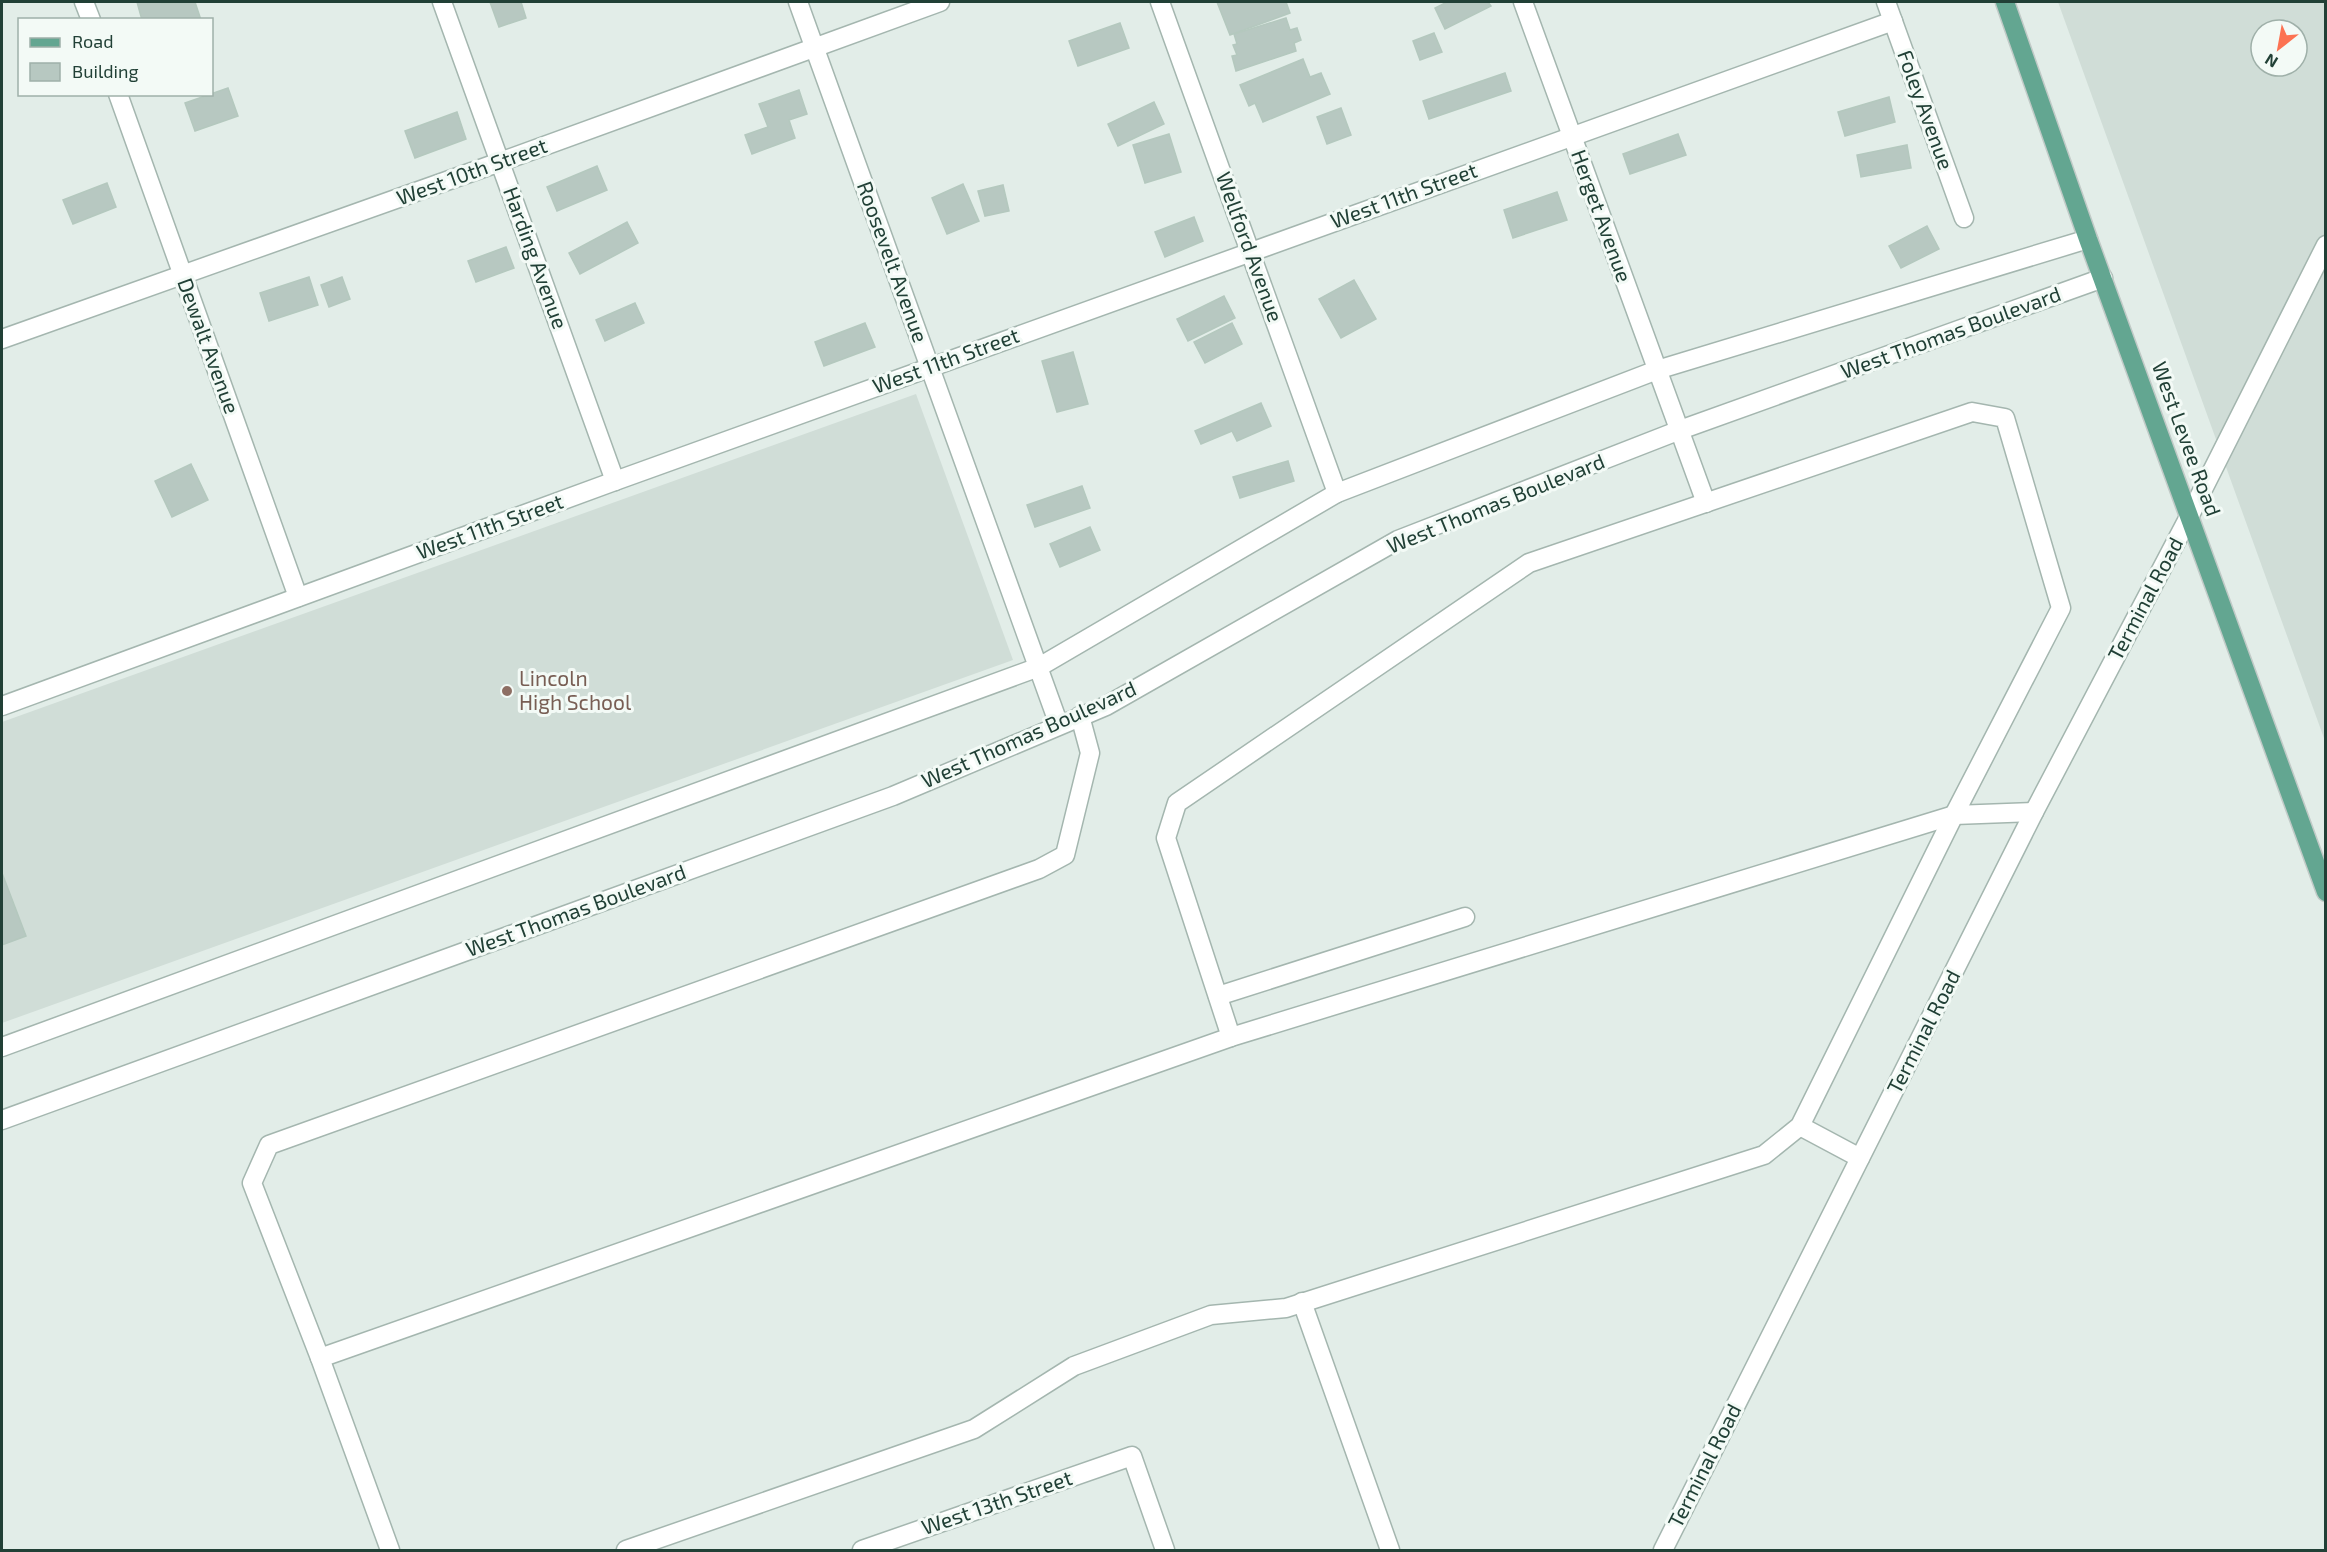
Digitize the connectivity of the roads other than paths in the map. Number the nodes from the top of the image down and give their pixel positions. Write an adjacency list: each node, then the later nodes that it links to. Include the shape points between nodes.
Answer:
1 (84, 2): 9 (street)
2 (442, 2): 14 (street, Harding Avenue)
3 (798, 2): 11 (street, Roosevelt Avenue)
4 (940, 2): 11 (street, West 10th Street)
5 (1160, 2): 18 (street, Wellford Avenue)
6 (1523, 2): 13 (street, Herget Avenue)
7 (1886, 2): 10 (street, Foley Avenue)
8 (2005, 2): 16 (main road, West Levee Road)
9 (90, 18)
10 (1893, 21): 13 (street, West 11th Street); 15 (street, Foley Avenue)
11 (814, 48): 14 (street, West 10th Street); 22 (street, Roosevelt Avenue)
12 (119, 96): 19 (street, Dewalt Avenue)
13 (1571, 136): 18 (street, West 11th Street); 23 (street, Herget Avenue)
14 (500, 162): 19 (street, West 10th Street); 25 (street, Harding Avenue)
15 (1964, 218)
16 (2088, 239): 20 (main road, West Levee Road); 23 (street, West Thomas Boulevard)
17 (2325, 245): 28 (street, Terminal Road)
18 (1250, 251): 22 (street, West 11th Street); 26 (street, Wellford Avenue)
19 (183, 274): 21 (street, West 10th Street); 29 (street, Dewalt Avenue)
20 (2103, 278): 24 (street, West Thomas Boulevard); 28 (main road, West Levee Road)
21 (2, 339)
22 (930, 367): 25 (street, West 11th Street); 30 (street, Roosevelt Avenue)
23 (1657, 370): 24 (street, Herget Avenue); 26 (street, West Thomas Boulevard)
24 (1680, 430): 27 (street, Herget Avenue); 32 (street, West Thomas Boulevard, via 1398,540 1106,706)
25 (615, 481): 29 (street, West 11th Street)
26 (1337, 493): 30 (street, West Thomas Boulevard)
27 (1706, 503): 35 (street, via 1972,412 2005,418 2061,608); 38 (street, via 1529,563 1176,803 1166,838)
28 (2190, 515): 34 (street, Terminal Road); 36 (main road, West Levee Road)
29 (298, 597): 31 (street, West 11th Street)
30 (1039, 667): 33 (street, Roosevelt Avenue); 40 (street, West Thomas Boulevard)
31 (2, 706)
32 (1080, 717): 33 (street, West Thomas Boulevard); 45 (street, via 1090,753 1065,855 1059,859 269,1145 252,1183)
33 (1059, 725): 41 (street, West Thomas Boulevard, via 893,796)
34 (2034, 812): 35 (street); 43 (street, Terminal Road)
35 (1954, 815): 39 (street); 42 (street)
36 (2325, 892)
37 (1465, 917): 38 (street)
38 (1218, 996): 39 (street)
39 (1231, 1037): 45 (street)
40 (2, 1047)
41 (2, 1120)
42 (1800, 1126): 43 (street); 44 (street, via 1764,1155)
43 (1860, 1158): 51 (street, Terminal Road)
44 (1302, 1302): 47 (street, via 1286,1308 1211,1315 1074,1366 974,1429); 50 (street)
45 (320, 1358): 46 (street)
46 (390, 1551)
47 (626, 1551)
48 (862, 1551): 49 (street, West 13th Street, via 1132,1456)
49 (1165, 1551)
50 (1390, 1551)
51 (1663, 1551)

